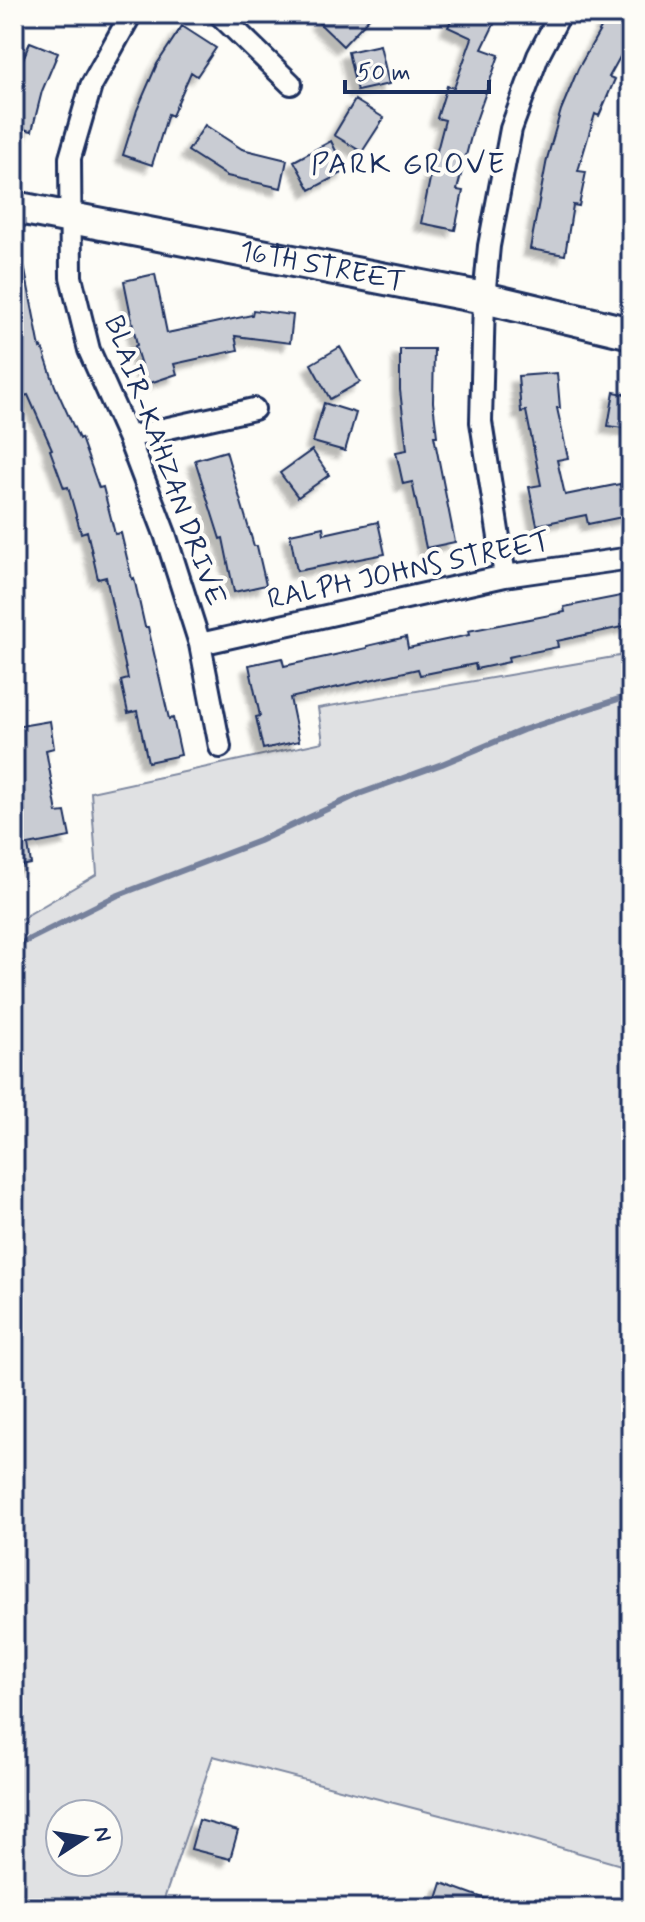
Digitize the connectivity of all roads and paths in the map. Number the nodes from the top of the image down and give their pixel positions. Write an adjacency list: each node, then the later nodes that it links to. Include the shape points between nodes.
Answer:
1 (131, 14): 6 (street, BLAIR-KAHZAN DRIVE, via 91,86 70,158)
2 (219, 14): 4 (street)
3 (560, 14): 7 (street, via 511,129)
4 (291, 84)
5 (14, 207): 6 (street, 16TH STREET)
6 (72, 219): 7 (street, 16TH STREET); 10 (street, BLAIR-KAHZAN DRIVE, via 71,277 89,350)
7 (484, 298): 8 (street, 16TH STREET); 12 (street, via 481,422)
8 (631, 333)
9 (254, 409): 10 (street)
10 (128, 437): 13 (street, BLAIR-KAHZAN DRIVE)
11 (631, 558): 12 (street, RALPH JOHNS STREET)
12 (505, 576): 13 (street, RALPH JOHNS STREET)
13 (200, 644): 14 (street, BLAIR-KAHZAN DRIVE)
14 (220, 747)

